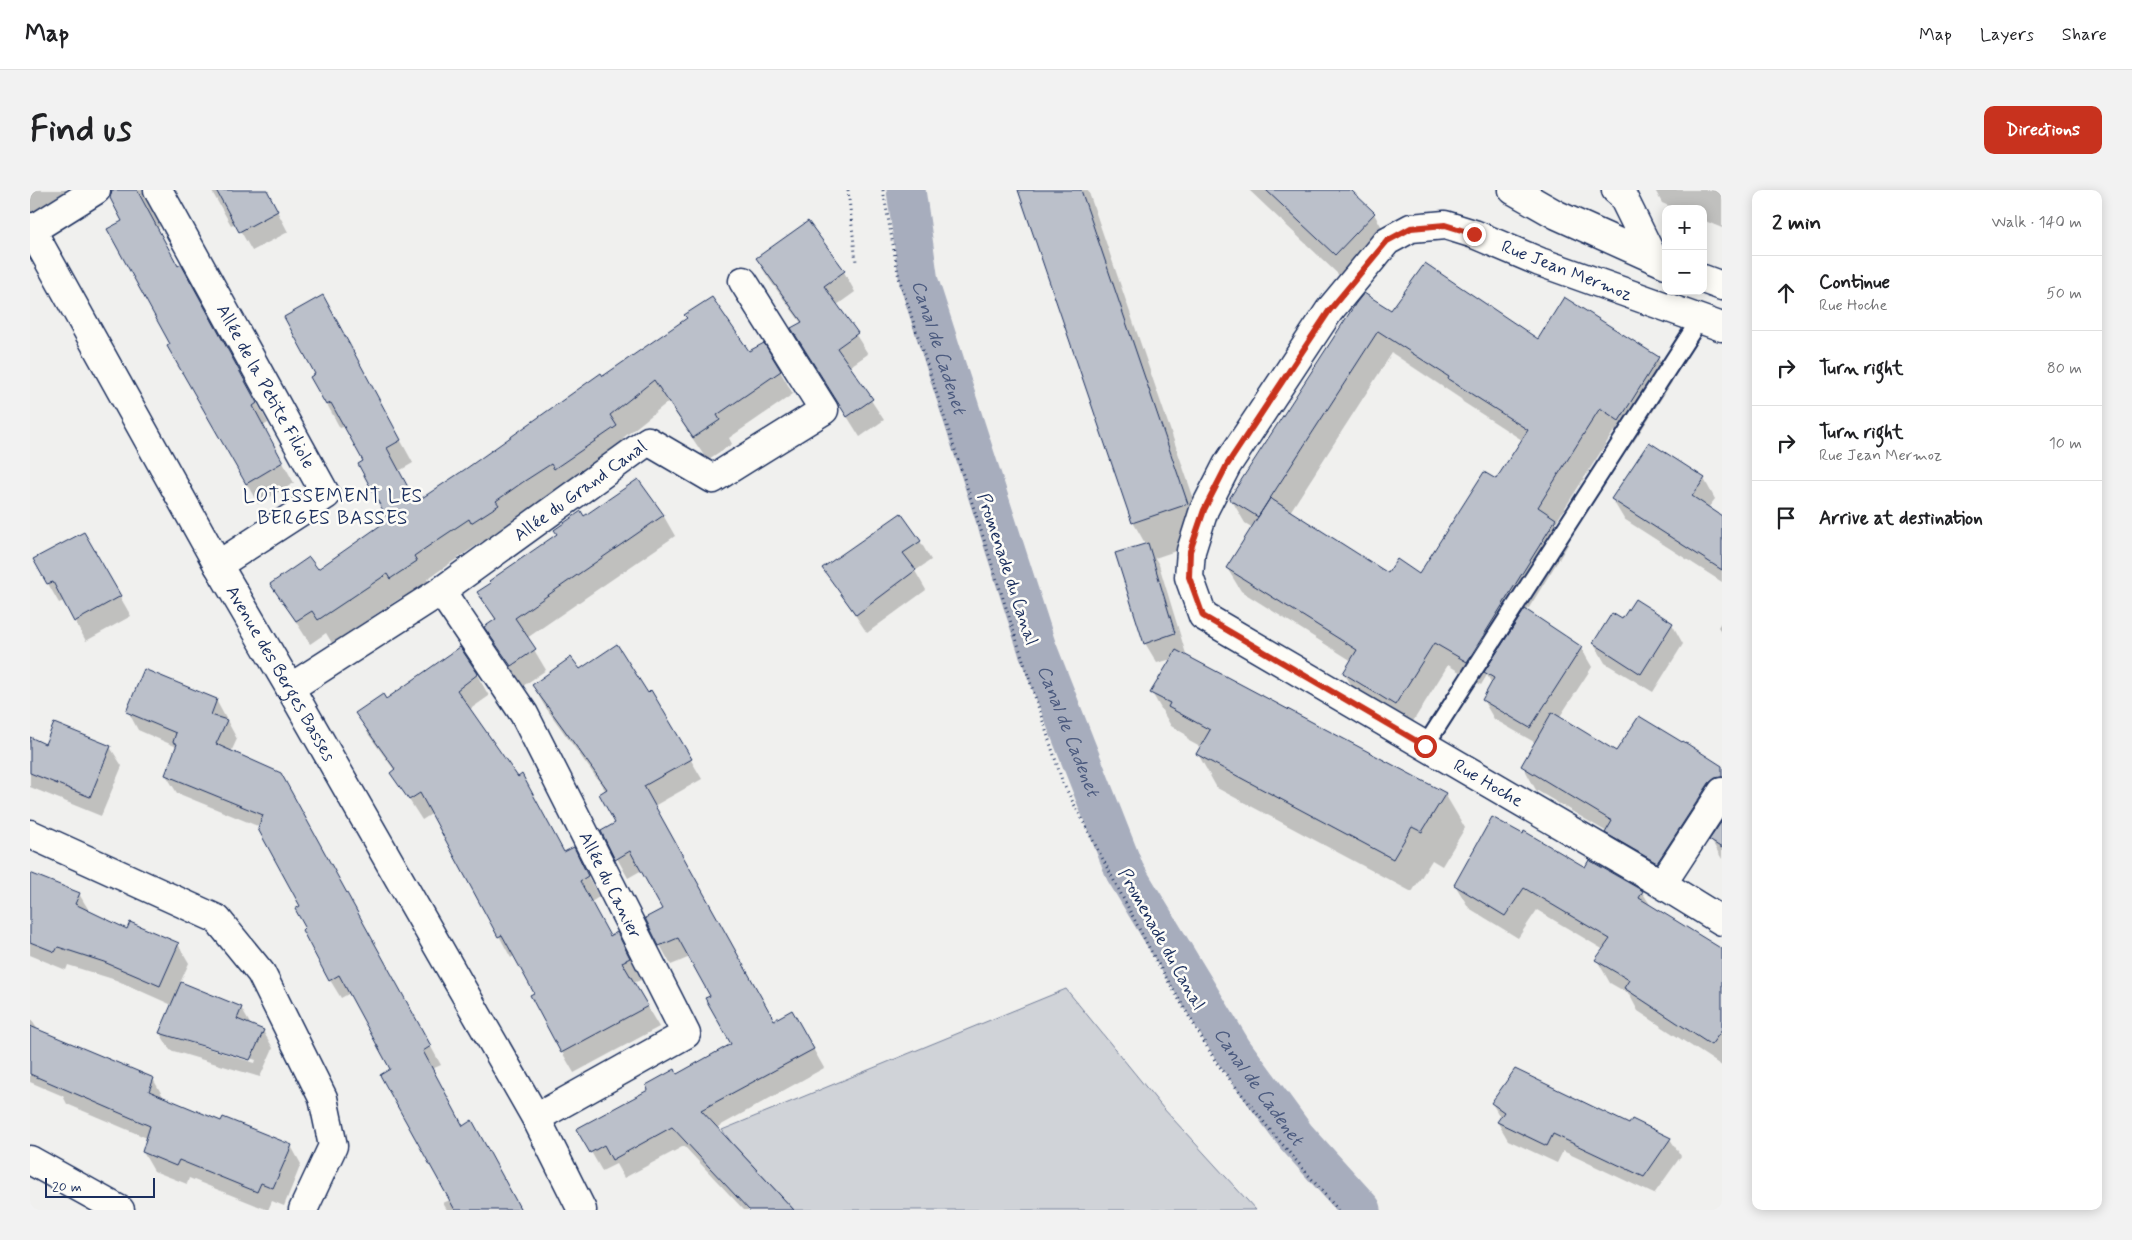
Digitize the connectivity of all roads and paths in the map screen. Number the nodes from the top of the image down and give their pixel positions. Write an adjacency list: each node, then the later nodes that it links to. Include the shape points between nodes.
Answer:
1 (96, 190): 7 (street)
2 (158, 190): 14 (street, Allée de la Petite Filiole, via 326,495)
3 (848, 190): 9 (path)
4 (883, 190): 28 (path, Promenade du Canal, via 899,278 1063,783 1154,957 1216,1062)
5 (1513, 190): 8 (street, via 1557,215)
6 (1616, 190): 8 (street, via 1622,195)
7 (31, 229): 14 (street, Avenue des Berges Basses)
8 (1659, 261)
9 (856, 262)
10 (743, 280): 15 (street, Allée du Grand Canal, via 824,410 713,479 648,441)
11 (1707, 280): 12 (street)
12 (1722, 286)
13 (1711, 323): 16 (street, Rue Jean Mermoz, via 1445,225 1411,228 1387,241 1329,311 1227,465 1204,510 1190,551 1189,577); 18 (lane)
14 (218, 565): 17 (street, Avenue des Berges Basses)
15 (441, 591): 17 (street, Allée du Grand Canal); 23 (street, Allée du Canier, via 524,714 686,1034)
16 (1203, 616): 18 (street, Rue Hoche)
17 (290, 688): 23 (street, Avenue des Berges Basses)
18 (1425, 746): 21 (street, Rue Hoche)
19 (1722, 792): 21 (street)
20 (30, 834): 26 (street, via 217,919 261,973 323,1098 333,1146)
21 (1662, 884): 22 (street, Rue Hoche)
22 (1722, 921)
23 (536, 1118): 27 (street, Avenue des Berges Basses)
24 (30, 1160): 25 (street)
25 (120, 1210)
26 (303, 1210)
27 (582, 1210)
28 (1338, 1210)

